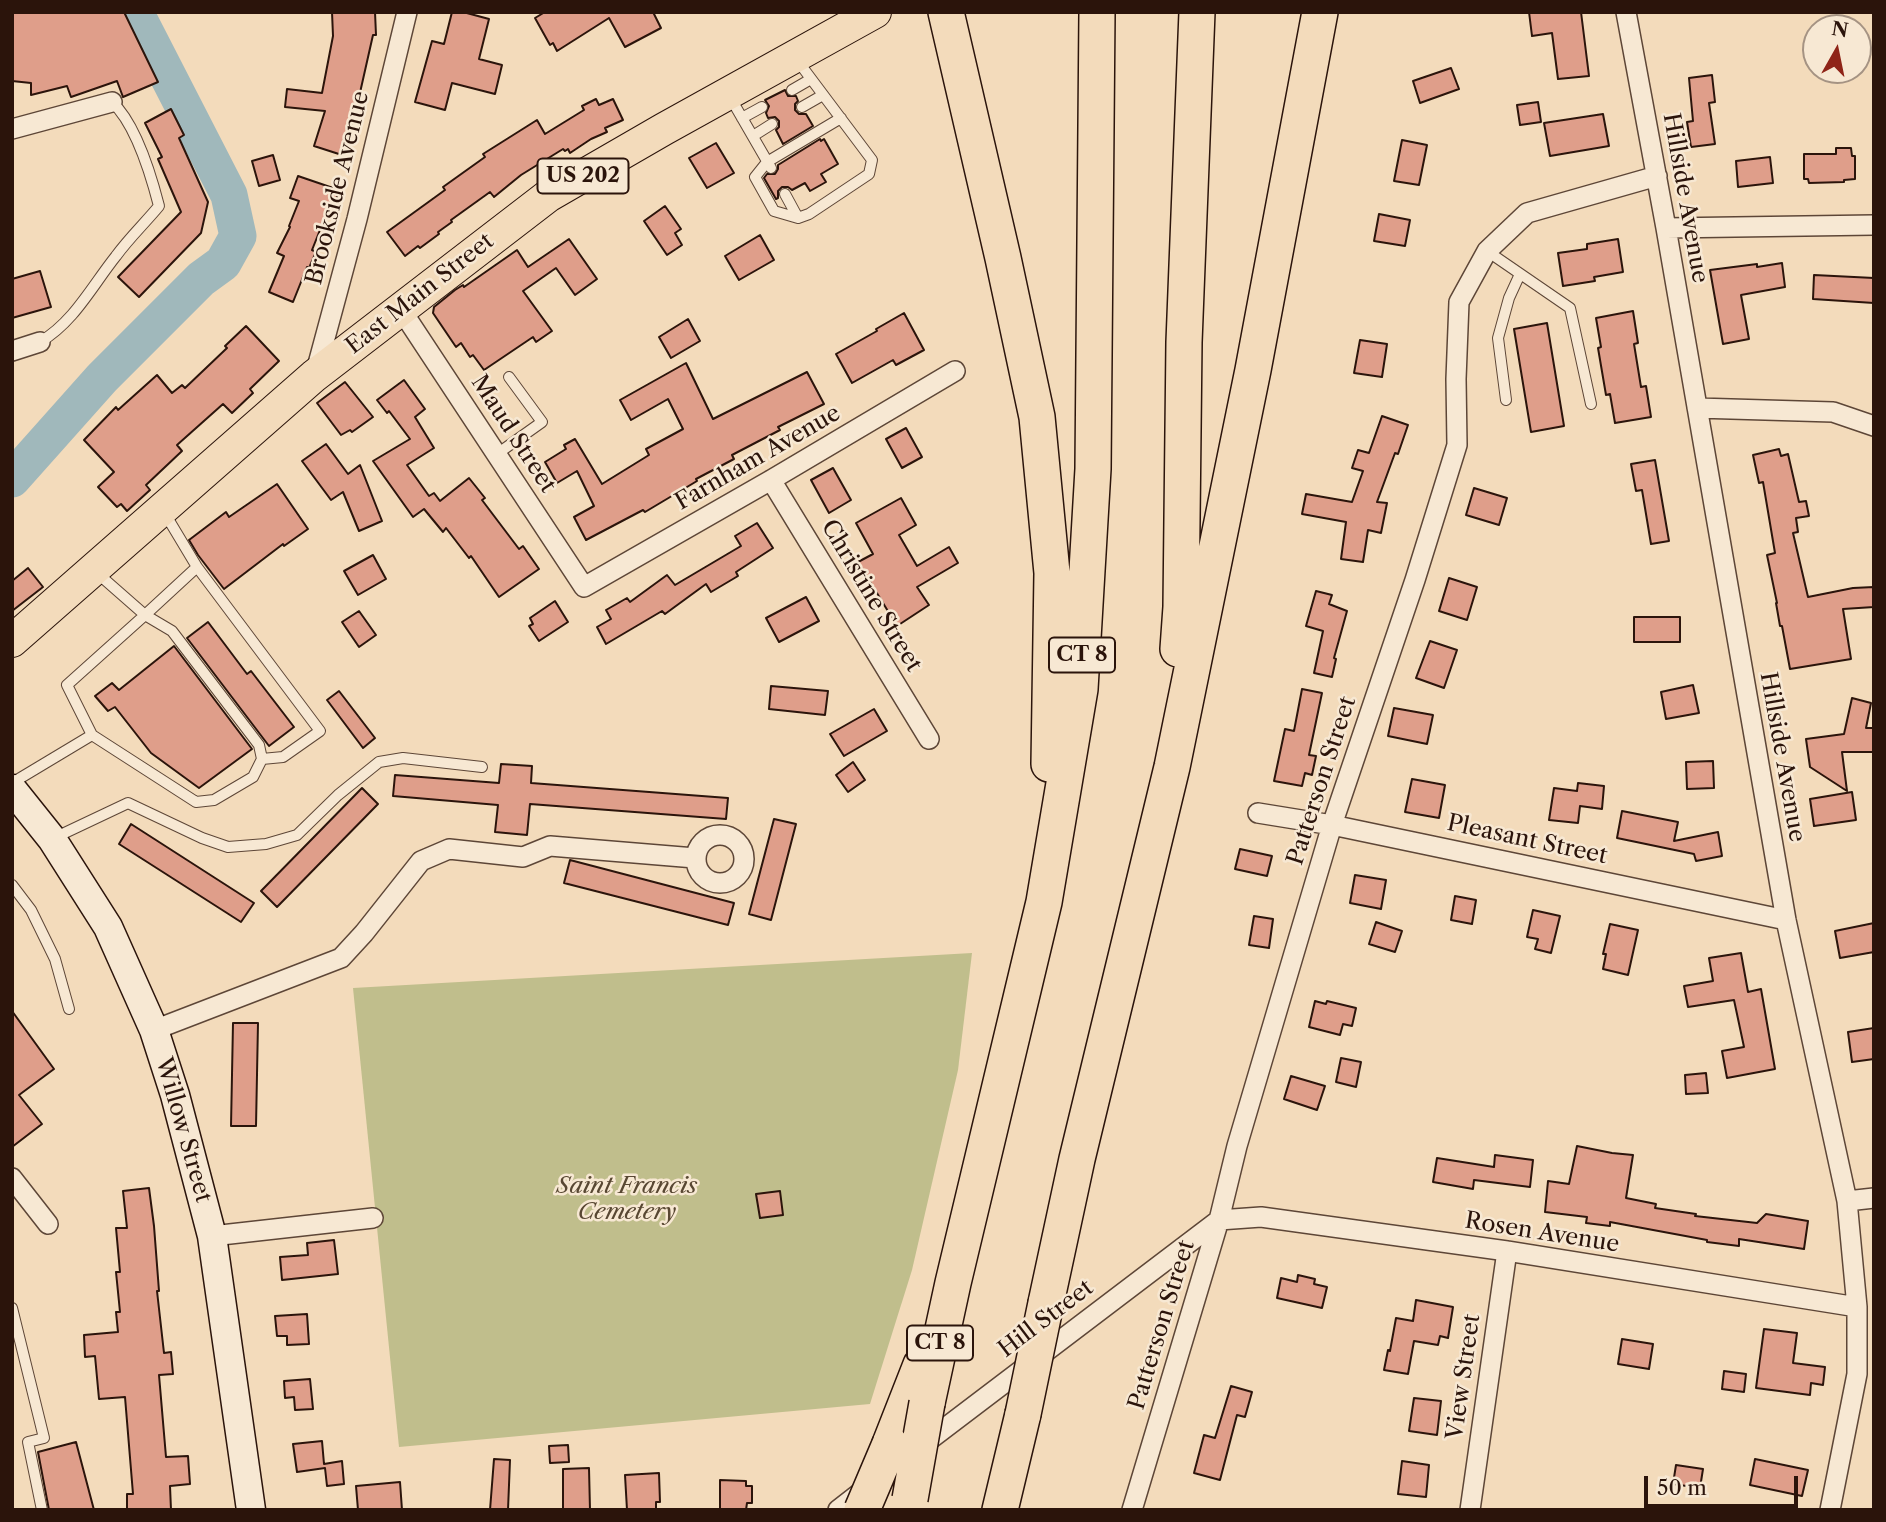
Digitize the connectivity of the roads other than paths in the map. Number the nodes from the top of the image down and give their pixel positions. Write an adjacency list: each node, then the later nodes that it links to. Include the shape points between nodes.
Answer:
1 (407, 12): 31 (street, Brookside Avenue)
2 (875, 12): 8 (highway, East Main Street / US 202)
3 (946, 12): 56 (highway, via 1037,417 1052,573)
4 (1097, 12): 56 (highway, CT 8, via 1093,469 1080,689)
5 (1197, 12): 49 (highway, via 1184,342 1181,607)
6 (1320, 12): 49 (highway)
7 (1626, 12): 20 (street, Hillside Avenue)
8 (803, 68): 9 (lane); 10 (lane); 12 (highway, East Main Street / US 202)
9 (792, 90)
10 (823, 95): 14 (lane); 15 (lane)
11 (112, 102): 17 (street); 28 (lane, via 131,127 159,206 85,300 56,333)
12 (735, 106): 13 (lane); 18 (lane); 27 (highway, East Main Street / US 202, via 548,196)
13 (762, 107)
14 (802, 107)
15 (841, 118): 19 (lane); 22 (lane, via 872,160 869,174)
16 (772, 124): 18 (lane)
17 (12, 129)
18 (753, 136): 19 (lane)
19 (769, 165): 22 (lane, via 755,177 774,211)
20 (1657, 176): 24 (street, Hillside Avenue); 25 (street, Patterson Street, via 1527,213)
21 (785, 194): 22 (lane)
22 (798, 218)
23 (1874, 225): 24 (street)
24 (1666, 228): 35 (street, Hillside Avenue)
25 (1488, 251): 26 (lane); 52 (street, Patterson Street, via 1460,302 1457,445)
26 (1520, 274): 33 (lane, via 1499,338); 34 (lane, via 1570,309)
27 (400, 309): 31 (highway, East Main Street / US 202); 37 (street, Maud Street)
28 (40, 342): 29 (street)
29 (12, 351)
30 (956, 371): 38 (street, Farnham Avenue)
31 (314, 376): 39 (highway, East Main Street / US 202)
32 (509, 377): 37 (lane, via 542,422)
33 (1506, 400)
34 (1591, 404)
35 (1697, 408): 36 (street, via 1833,412); 57 (street, Hillside Avenue)
36 (1874, 426)
37 (497, 454): 42 (street, Maud Street)
38 (771, 480): 42 (street, Farnham Avenue); 46 (street, Christine Street)
39 (163, 509): 40 (lane); 41 (highway, East Main Street / US 202)
40 (197, 567): 43 (lane); 47 (lane, via 320,731 283,757)
41 (93, 570): 43 (lane); 44 (highway, East Main Street / US 202)
42 (583, 587)
43 (145, 615): 45 (lane, via 67,685); 47 (lane, via 172,631 259,745)
44 (12, 641)
45 (92, 735): 47 (lane, via 196,802 214,800 253,777); 50 (lane)
46 (929, 738)
47 (262, 759)
48 (482, 767): 53 (lane, via 403,758 379,761 297,835 266,844 228,847 128,803)
49 (1172, 767): 76 (highway, bridge, via 1077,1159)
50 (15, 796): 53 (main road, Willow Street)
51 (1258, 813): 52 (street, Pleasant Street)
52 (1332, 825): 57 (street, Pleasant Street); 64 (street, Patterson Street)
53 (52, 839): 59 (main road, Willow Street, via 108,927)
54 (695, 858): 59 (street, via 550,846 523,857 449,849 421,861 341,958)
55 (12, 885): 58 (lane, via 31,910 55,959)
56 (1044, 902): 68 (highway, CT 8)
57 (1786, 920): 62 (street, Hillside Avenue)
58 (69, 1009)
59 (154, 1030): 66 (main road, Willow Street)
60 (12, 1178): 65 (street)
61 (1874, 1198): 62 (street)
62 (1847, 1201): 69 (street, Hillside Avenue)
63 (373, 1218): 66 (street)
64 (1219, 1220): 67 (street, Rosen Avenue, via 1261,1217); 74 (street, Hill Street); 77 (street, Patterson Street)
65 (48, 1224)
66 (212, 1236): 73 (main road, Willow Street)
67 (1507, 1251): 69 (street, Rosen Avenue); 78 (street, View Street)
68 (953, 1283): 71 (highway, CT 8, bridge); 75 (highway, bridge)
69 (1857, 1307): 79 (street, Hillside Avenue, via 1857,1374)
70 (12, 1308): 72 (lane, via 44,1438 28,1442)
71 (909, 1504)
72 (41, 1510)
73 (251, 1510)
74 (838, 1510)
75 (862, 1510)
76 (1000, 1510)
77 (1132, 1510)
78 (1470, 1510)
79 (1830, 1510)

